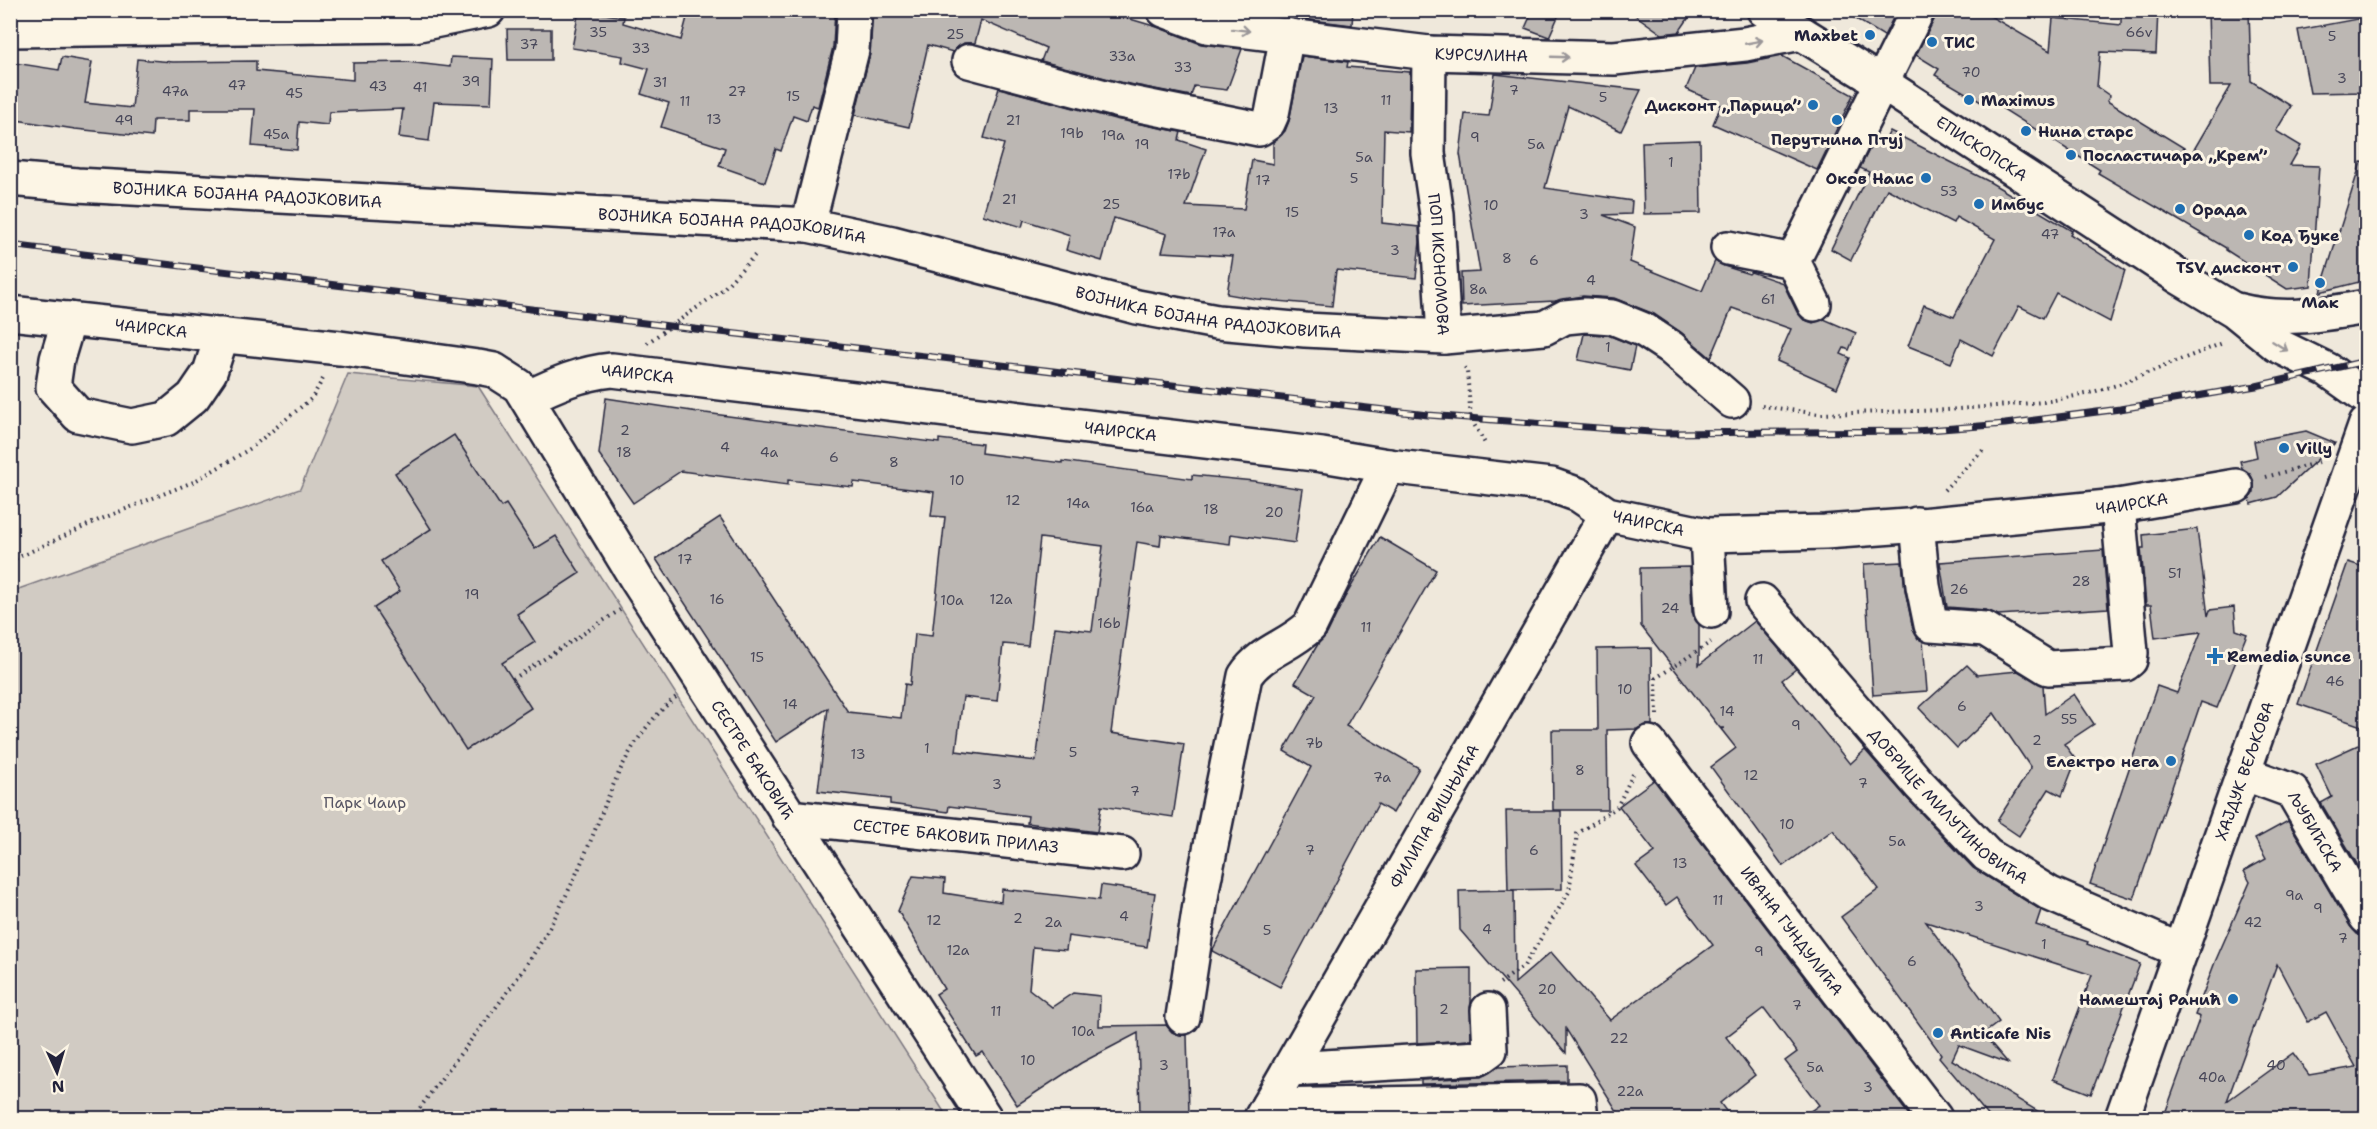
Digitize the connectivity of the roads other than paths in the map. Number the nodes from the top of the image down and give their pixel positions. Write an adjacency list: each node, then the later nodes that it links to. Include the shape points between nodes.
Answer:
1 (488, 10): 6 (street, via 414,25)
2 (854, 10): 14 (street, via 852,50)
3 (1164, 10): 9 (street, КУРСУЛИНА, one-way to 9, via 1207,26)
4 (1764, 10): 8 (street, ЕПИСКОПСКА)
5 (1918, 10): 12 (street)
6 (83, 20): 7 (street)
7 (10, 30)
8 (1801, 33): 10 (street, КУРСУЛИНА, one-way to 8, via 1614,58 1746,44); 12 (street, ЕПИСКОПСКА)
9 (1287, 35): 10 (street, КУРСУЛИНА); 11 (street, via 1272,114 1259,129 1120,101)
10 (1429, 53): 23 (street, ПОП ИКОНОМОВА, via 1428,153 1437,215)
11 (969, 61)
12 (1882, 82): 16 (street); 20 (street, ЕПИСКОПСКА)
13 (10, 179): 14 (street, ВОЈНИКА БОЈАНА РАДОЈКОВИЋА)
14 (808, 225): 23 (street, ВОЈНИКА БОЈАНА РАДОЈКОВИЋА, via 1137,307 1217,322)
15 (1728, 248): 16 (street)
16 (1792, 261): 17 (street)
17 (1814, 304)
18 (2367, 307): 20 (street, via 2286,318)
19 (10, 313): 21 (street, ЧАИРСКА)
20 (2242, 317): 24 (street, one-way to 24, via 2277,345 2328,370)
21 (69, 319): 22 (street, ЧАИРСКА); 22 (street, via 53,387 78,415 132,426 166,419 193,397 210,372)
22 (222, 335): 25 (street, ЧАИРСКА, via 494,370 519,386)
23 (1444, 337): 26 (street, ПОП ИКОНОМОВА, via 1544,327 1564,317 1612,317 1644,330 1670,347)
24 (2367, 397)
25 (527, 398): 28 (street, ЧАИРСКА, via 563,380 612,370); 38 (street, СЕСТРЕ БАКОВИЋ)
26 (1732, 401)
27 (2367, 424): 37 (street, ХАЈДУК ВЕЉКОВА)
28 (1388, 466): 31 (street, ЧАИРСКА, via 1551,485 1579,495); 43 (street, via 1310,626 1259,659 1245,676 1203,885)
29 (2236, 486): 30 (street, ЧАИРСКА)
30 (2118, 506): 32 (street, ЧАИРСКА); 32 (street, via 2131,653 2125,664 2048,668 1985,629 1931,625 1923,586)
31 (1607, 514): 33 (street, ЧАИРСКА); 44 (street, ФИЛИПА ВИШЊИЋА)
32 (1919, 524): 33 (street, ЧАИРСКА, via 1825,532)
33 (1707, 535): 35 (street)
34 (1762, 601): 41 (street, ДОБРИЦЕ МИЛУТИНОВИЋА, via 1919,784 1987,855 2050,894)
35 (1711, 611)
36 (1653, 749): 48 (street, ИВАНА ГУНДУЛИЋА)
37 (2242, 773): 40 (street, ЉУБИЋСКА, via 2292,791); 41 (street, ХАЈДУК ВЕЉКОВА)
38 (789, 818): 39 (street, СЕСТРЕ БАКОВИЋ ПРИЛАЗ); 46 (street, СЕСТРЕ БАКОВИЋ)
39 (1122, 854)
40 (2367, 917)
41 (2181, 951): 49 (street, ХАЈДУК ВЕЉКОВА)
42 (1488, 1010): 44 (street, via 1490,1050 1479,1058)
43 (1183, 1017)
44 (1290, 1069): 45 (street, ФИЛИПА ВИШЊИЋА)
45 (1264, 1112): 47 (street, via 1579,1100)
46 (985, 1119)
47 (1581, 1119)
48 (1935, 1119)
49 (2122, 1119)

